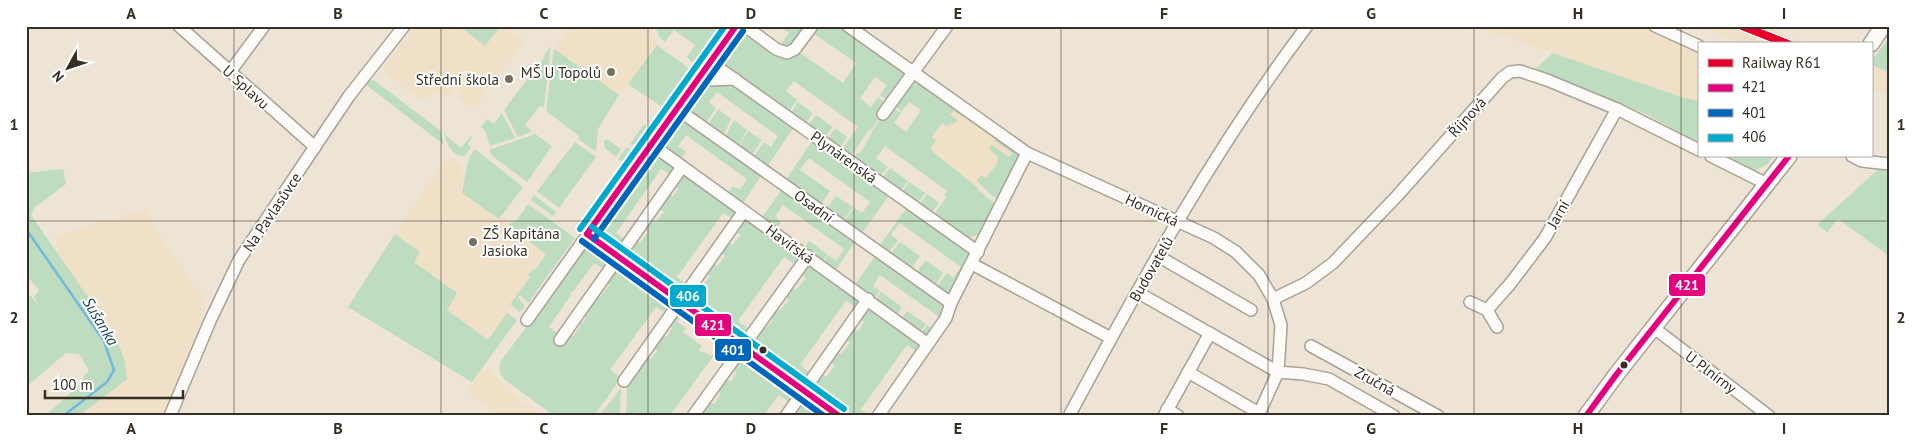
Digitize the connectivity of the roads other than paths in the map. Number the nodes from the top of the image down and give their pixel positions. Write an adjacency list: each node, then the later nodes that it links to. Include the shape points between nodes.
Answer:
1 (179, 26): 13 (street, U Splavu)
2 (264, 26): 13 (street)
3 (404, 26): 21 (street, Na Pavlasůvce, via 349,96)
4 (736, 26): 12 (street)
5 (746, 26): 6 (street, via 776,49 787,53 796,49)
6 (812, 26)
7 (848, 26): 14 (street, Hornická)
8 (947, 26): 14 (street)
9 (1306, 26): 31 (street, Budovatelů, via 1245,113)
10 (1654, 26): 11 (street)
11 (1698, 46)
12 (713, 58): 15 (street, Plynárenská, via 720,69); 16 (street)
13 (230, 72): 21 (street, U Splavu)
14 (913, 73): 19 (street); 23 (street, Hornická)
15 (735, 80): 16 (street); 33 (street, Plynárenská)
16 (696, 83): 17 (street)
17 (677, 109): 20 (street); 43 (street, Osadní)
18 (1617, 109): 22 (street, Říjnová); 40 (street, Říjnová, via 1520,70 1510,72 1333,263 1306,283); 45 (street, Jarní, via 1544,238)
19 (883, 114)
20 (651, 144): 28 (street, Havířská); 32 (street)
21 (315, 147): 61 (street, Na Pavlasůvce, via 239,260)
22 (1698, 150)
23 (1027, 153): 31 (street, Hornická); 33 (street)
24 (1714, 158): 29 (street)
25 (1787, 158): 29 (street)
26 (1856, 158): 27 (street)
27 (1889, 164)
28 (682, 167): 30 (street, Havířská); 36 (street)
29 (1767, 184): 48 (street)
30 (744, 210): 34 (street, Havířská); 41 (street)
31 (1178, 222): 35 (street, Budovatelů); 40 (street, Hornická, via 1236,252 1259,274)
32 (587, 234): 36 (street); 46 (street)
33 (978, 252): 37 (street)
34 (808, 256): 39 (street, Havířská); 53 (street)
35 (1158, 256): 38 (street, Budovatelů); 44 (street)
36 (618, 258): 41 (street); 51 (street)
37 (972, 264): 43 (street); 50 (street)
38 (1138, 292): 49 (street); 50 (street, Budovatelů)
39 (868, 299): 52 (street, Havířská); 58 (street)
40 (1273, 299): 56 (street, Hornická, via 1281,325)
41 (680, 301): 53 (street); 57 (street)
42 (1470, 302): 45 (street)
43 (951, 303): 52 (street, via 946,318)
44 (1251, 310)
45 (1487, 310): 47 (street)
46 (527, 320)
47 (1496, 327)
48 (1654, 328): 70 (street); 71 (street, U Plnírny)
49 (1210, 333): 55 (street); 56 (street)
50 (1111, 338): 66 (street, Budovatelů)
51 (560, 340)
52 (928, 344): 65 (street)
53 (742, 346): 58 (street); 62 (street)
54 (1311, 346): 69 (street, Zručná)
55 (1188, 372): 59 (street); 60 (street)
56 (1278, 372): 60 (street, Hornická); 68 (street, Zručná, via 1329,378)
57 (624, 381)
58 (804, 390): 63 (street); 64 (street)
59 (1166, 413): 67 (street)
60 (1259, 414)
61 (170, 416)
62 (693, 416)
63 (786, 416)
64 (839, 416)
65 (878, 416)
66 (1069, 416)
67 (1178, 416)
68 (1394, 416)
69 (1438, 416)
70 (1586, 416)
71 (1769, 416)

